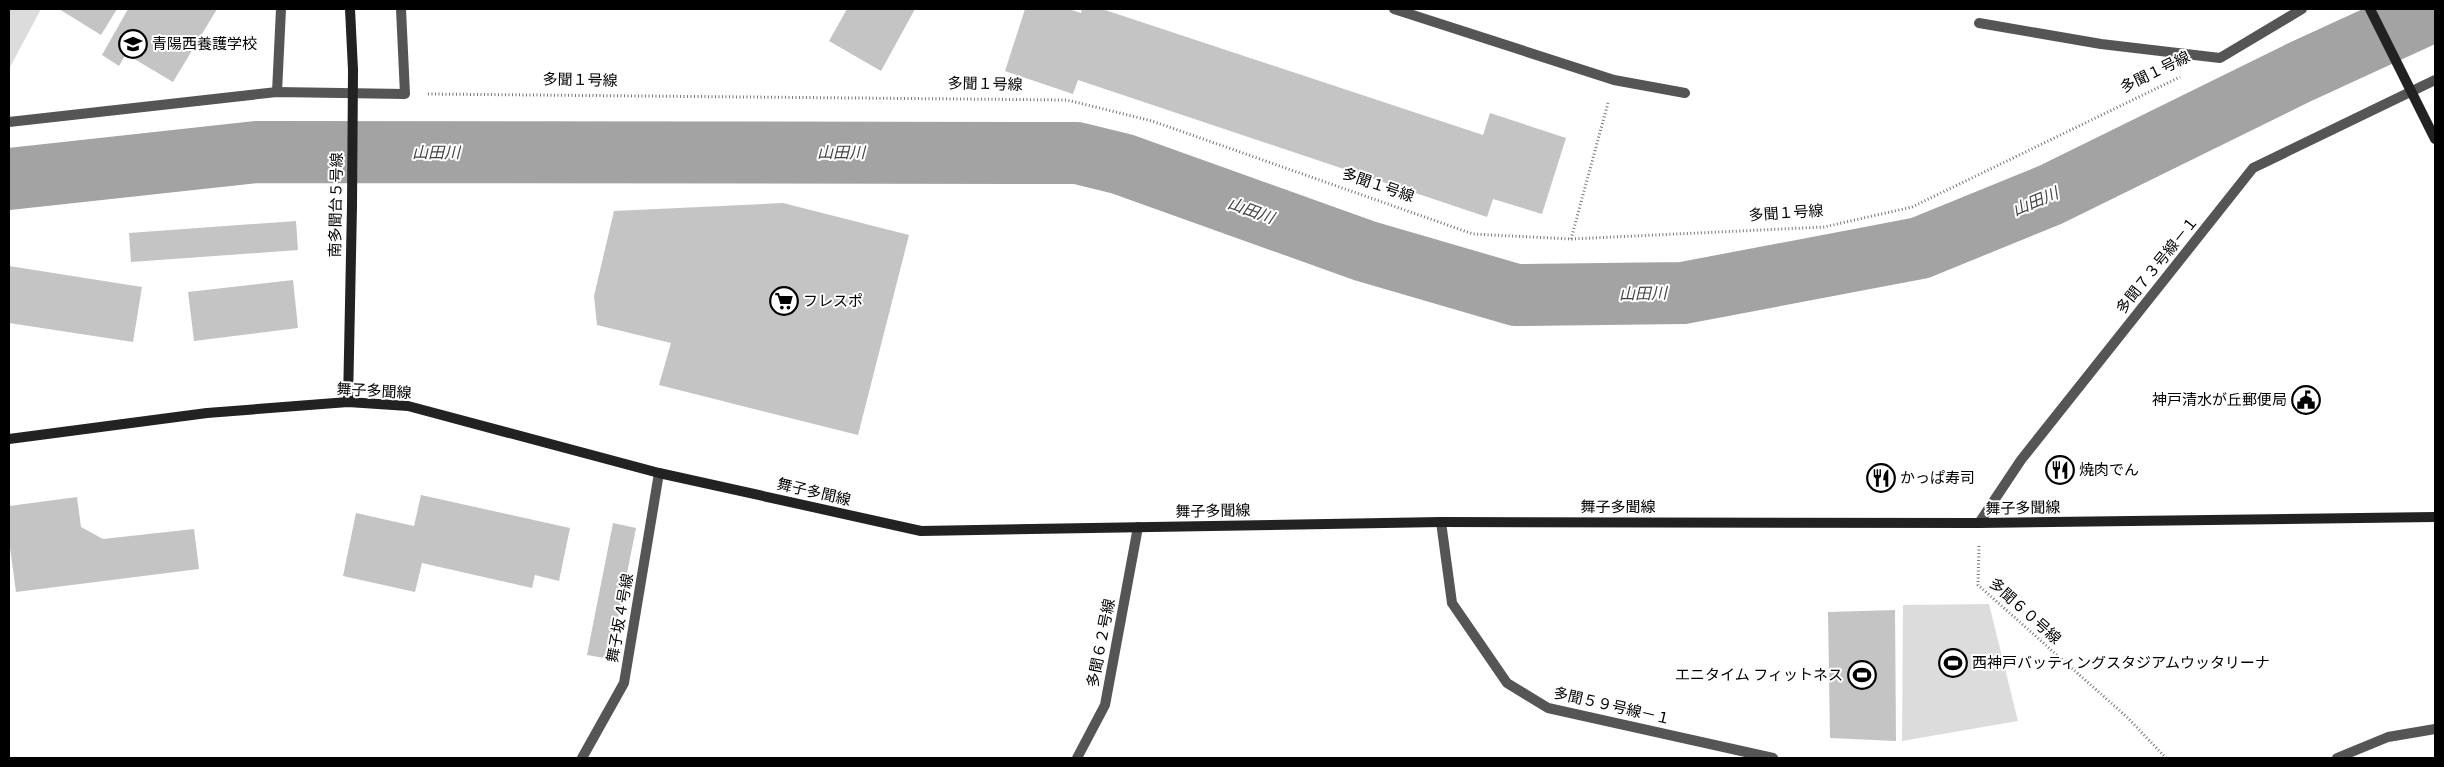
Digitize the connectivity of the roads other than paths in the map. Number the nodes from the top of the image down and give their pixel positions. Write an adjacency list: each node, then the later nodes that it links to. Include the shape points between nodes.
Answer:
1 (281, 9): 9 (street)
2 (350, 9): 14 (street, 南多聞台５号線, bridge, via 353,70)
3 (401, 9): 9 (street, via 404,94)
4 (1394, 9): 11 (street, via 1614,80)
5 (2302, 9): 7 (street, via 2220,58 2101,44)
6 (2370, 9): 10 (street)
7 (1979, 23)
8 (2435, 80): 10 (street, 多聞７３号線－１)
9 (277, 92): 12 (street)
10 (2412, 92): 13 (street); 19 (street, 多聞７３号線－１, via 2253,168 2021,460)
11 (1685, 93)
12 (9, 122)
13 (2435, 139)
14 (348, 402): 15 (street, 舞子多聞線, via 207,414); 16 (street, 舞子多聞線, via 408,406)
15 (9, 439)
16 (659, 473): 20 (street, 舞子多聞線, via 921,531); 22 (street, 舞子坂４号線, via 624,683)
17 (2435, 517): 19 (street, 舞子多聞線)
18 (1441, 522): 19 (street, 舞子多聞線); 20 (street, 舞子多聞線); 24 (street, 多聞５９号線－１, via 1452,603 1507,683 1548,708)
19 (1979, 523)
20 (1138, 527): 23 (street, 多聞６２号線, via 1105,705)
21 (2435, 729): 25 (street, via 2388,738)
22 (582, 758)
23 (1077, 758)
24 (1773, 758)
25 (2337, 758)

